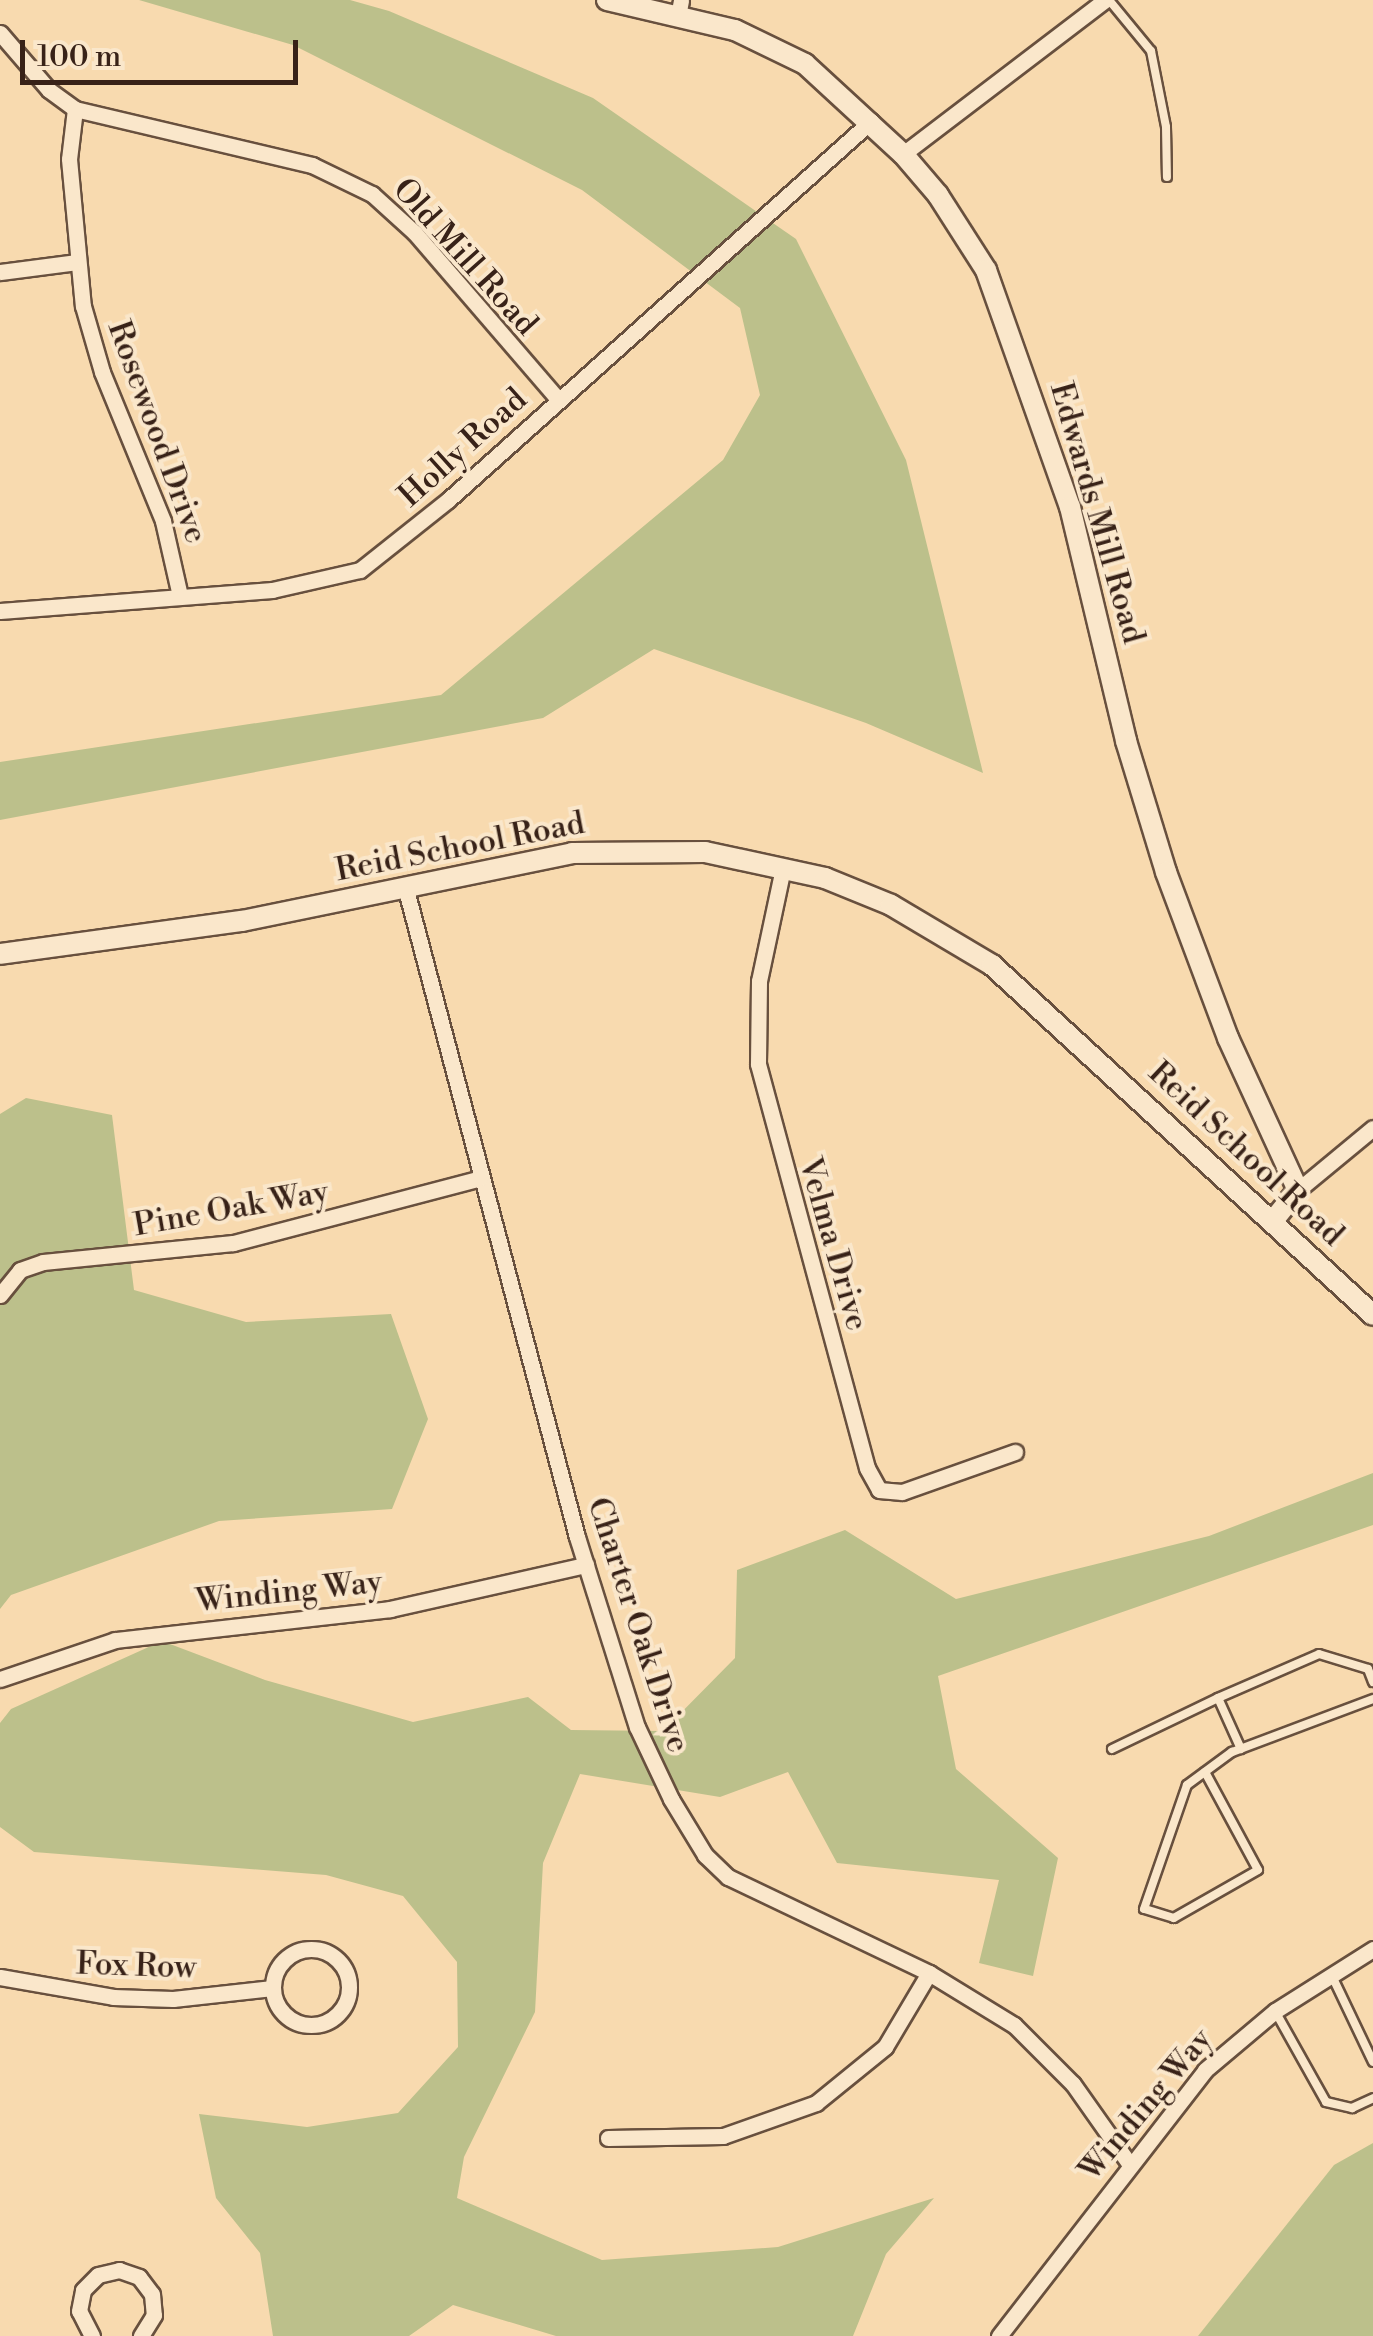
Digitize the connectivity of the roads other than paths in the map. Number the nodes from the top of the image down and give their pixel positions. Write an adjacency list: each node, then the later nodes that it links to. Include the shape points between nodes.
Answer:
1 (607, 0): 3 (street, Edwards Mill Road)
2 (1107, 0): 7 (street); 8 (lane, via 1151,52 1166,127)
3 (680, 8): 6 (street, Edwards Mill Road, via 783,51)
4 (0, 33): 5 (street, Old Mill Road, via 49,90)
5 (76, 109): 9 (street, Rosewood Drive, via 69,159); 11 (street, Old Mill Road, via 312,165 360,186 416,234)
6 (871, 121): 7 (street, Edwards Mill Road); 11 (street, Holly Road)
7 (903, 154): 19 (street, Edwards Mill Road, via 964,231 1005,315 1070,506 1126,741 1166,872 1228,1038)
8 (1166, 177)
9 (78, 262): 10 (street); 12 (street, Rosewood Drive, via 91,342 163,520)
10 (0, 272)
11 (558, 399): 12 (street, Holly Road, via 360,570 272,590)
12 (180, 596): 13 (street, Holly Road)
13 (0, 611)
14 (783, 868): 15 (street, Reid School Road, via 705,852 615,849 533,858); 20 (street, Reid School Road, via 891,905 992,964); 23 (street, Velma Drive, via 759,982 758,1064 867,1468 879,1490 902,1492)
15 (405, 886): 16 (street, Reid School Road, via 242,921); 18 (street, Charter Oak Drive)
16 (0, 954)
17 (1373, 1128): 19 (street)
18 (480, 1178): 21 (street, Pine Oak Way, via 233,1243 31,1265); 24 (street, Charter Oak Drive)
19 (1298, 1190): 20 (street)
20 (1272, 1222): 22 (street, Reid School Road)
21 (0, 1295)
22 (1373, 1315)
23 (1014, 1452)
24 (586, 1565): 25 (street, Winding Way, via 390,1609 115,1640); 33 (street, Charter Oak Drive, via 637,1728 705,1855 750,1892)
25 (0, 1678)
26 (1373, 1682): 27 (lane, via 1368,1668 1319,1654)
27 (1218, 1698): 29 (lane); 30 (lane)
28 (1373, 1698): 30 (lane)
29 (1112, 1749)
30 (1241, 1749): 31 (lane)
31 (1204, 1772): 31 (lane, via 1187,1785 1144,1909 1174,1918 1258,1870)
32 (1373, 1950): 34 (street, Winding Way)
33 (929, 1972): 40 (street, via 872,2062 816,2103 723,2136); 41 (street, Charter Oak Drive, via 1037,2045)
34 (1331, 1972): 37 (street, Winding Way); 38 (lane)
35 (0, 1977): 36 (street, Fox Row, via 113,1997 172,1999)
36 (272, 1988): 36 (street, via 284,2015 312,2025 339,2014 350,1986 338,1959 310,1948 283,1960)
37 (1274, 2011): 39 (lane, via 1326,2102 1352,2108); 41 (street, Winding Way, via 1204,2070)
38 (1373, 2062)
39 (1373, 2098)
40 (608, 2138)
41 (1128, 2162): 44 (street, Winding Way)
42 (92, 2336): 43 (street, via 79,2311 83,2290 98,2275 119,2270 139,2277 152,2294 154,2315)
43 (141, 2336)
44 (999, 2336)

